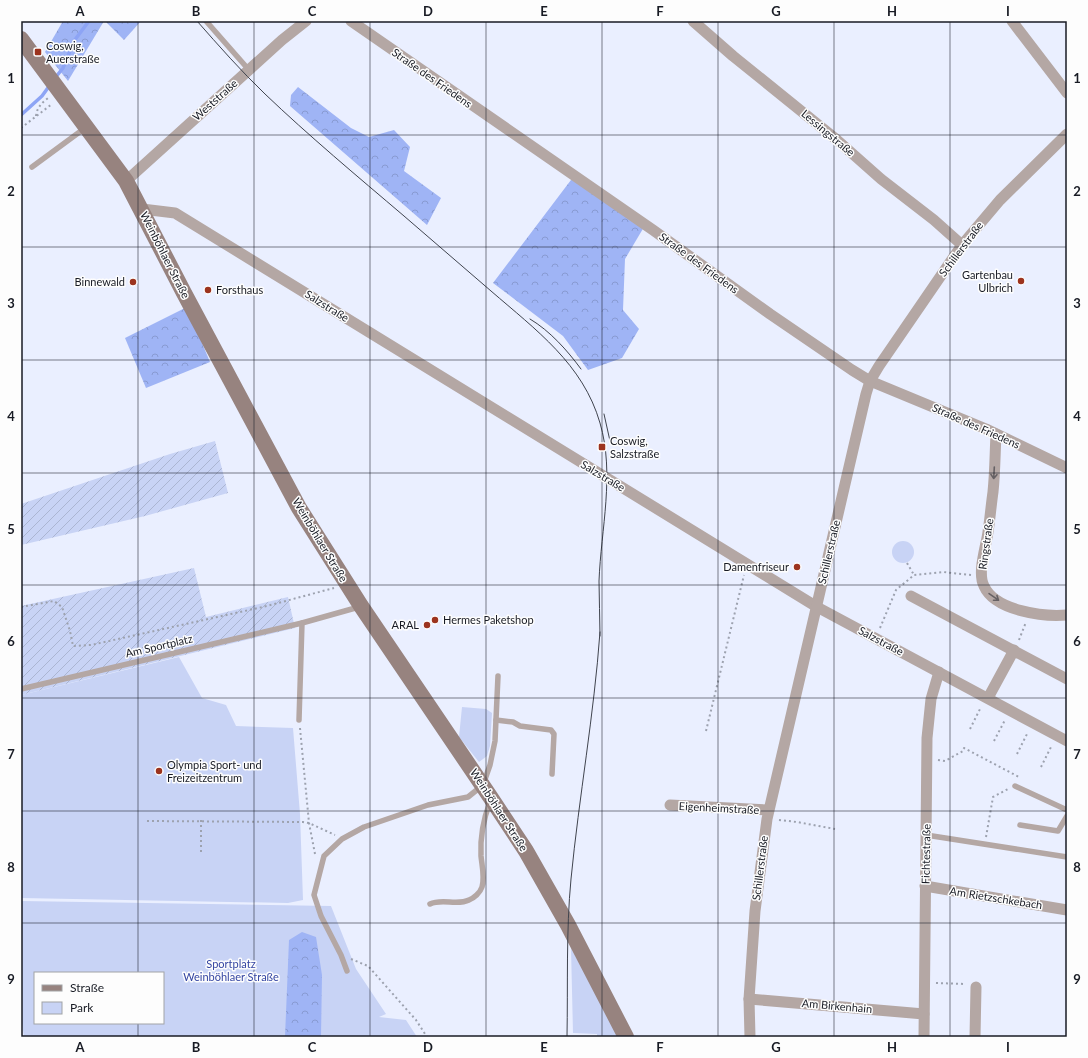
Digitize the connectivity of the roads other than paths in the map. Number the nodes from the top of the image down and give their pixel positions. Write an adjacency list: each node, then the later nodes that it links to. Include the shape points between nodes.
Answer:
1 (206, 21): 7 (lane)
2 (306, 21): 7 (street, Weststraße)
3 (351, 21): 15 (street, Straße des Friedens)
4 (1012, 21): 8 (street)
5 (699, 23): 14 (street, Lessingstraße, via 733,56 838,140)
6 (21, 39): 9 (main road, Weinböhlaer Straße)
7 (249, 70): 12 (street, Weststraße)
8 (1067, 93)
9 (86, 127): 11 (lane); 12 (main road, Weinböhlaer Straße)
10 (1067, 134): 14 (street, Schillerstraße, via 1000,200)
11 (32, 167)
12 (126, 181): 13 (main road, Weinböhlaer Straße)
13 (142, 209): 19 (main road, Weinböhlaer Straße, via 184,293 300,508); 20 (street, Salzstraße, via 175,213)
14 (962, 245): 15 (street, Schillerstraße)
15 (870, 381): 16 (street, Straße des Friedens); 20 (street, Schillerstraße)
16 (996, 434): 17 (street, Straße des Friedens); 21 (street, Ringstraße, one-way to 21, via 993,490 981,576 984,586 989,594 1003,603 1030,613)
17 (1067, 468)
18 (911, 596): 23 (street)
19 (361, 606): 22 (lane, Am Sportplatz); 34 (main road, Weinböhlaer Straße)
20 (816, 607): 24 (street, Salzstraße); 37 (street, Schillerstraße)
21 (1067, 615)
22 (302, 623): 27 (lane, Am Sportplatz); 29 (lane)
23 (1014, 650): 26 (street); 28 (street)
24 (939, 672): 28 (street, Salzstraße); 40 (street, Fichtestraße, via 929,715)
25 (498, 676): 30 (lane)
26 (1067, 679)
27 (21, 689)
28 (987, 697): 31 (street, Salzstraße)
29 (299, 720)
30 (496, 720): 32 (lane, via 551,730 554,734); 34 (lane)
31 (1062, 738)
32 (552, 774)
33 (1015, 786): 36 (lane)
34 (487, 792): 43 (lane, via 482,830 483,882 480,892 470,900); 45 (lane, via 428,805 364,826 342,839 324,856 314,895); 49 (main road, Weinböhlaer Straße, via 526,851)
35 (670, 805): 37 (street, Eigenheimstraße)
36 (1067, 810)
37 (768, 814): 47 (street, Schillerstraße, via 755,911)
38 (1067, 816): 39 (lane, via 1058,831)
39 (1020, 825)
40 (926, 835): 41 (lane); 42 (street, Fichtestraße)
41 (1067, 857)
42 (925, 886): 44 (street, Am Rietzschkebach); 48 (street, Fichtestraße)
43 (430, 904)
44 (1067, 910)
45 (347, 971)
46 (976, 987): 52 (street)
47 (750, 999): 48 (street, Am Birkenhain); 50 (street, Schillerstraße)
48 (924, 1014): 51 (street, Fichtestraße)
49 (626, 1037)
50 (750, 1037)
51 (924, 1037)
52 (975, 1037)

